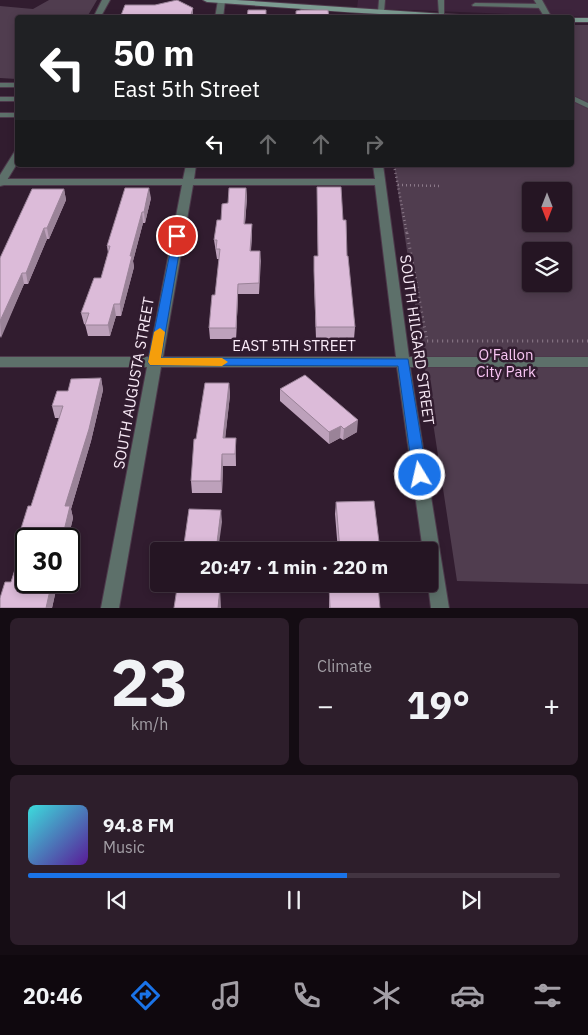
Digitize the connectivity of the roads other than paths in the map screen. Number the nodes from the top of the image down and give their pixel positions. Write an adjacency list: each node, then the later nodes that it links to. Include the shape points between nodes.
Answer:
1 (106, 0): 11 (street)
2 (207, 0): 5 (main road)
3 (382, 0): 9 (lane)
4 (440, 0): 13 (lane)
5 (222, 1): 6 (main road); 12 (street)
6 (274, 2): 10 (main road)
7 (474, 2): 8 (lane); 14 (lane)
8 (540, 3): 15 (street)
9 (381, 12): 10 (main road); 13 (main road)
10 (356, 14)
11 (98, 15)
12 (220, 15)
13 (442, 15)
14 (475, 15)
15 (548, 15)
16 (574, 20): 17 (main road)
17 (588, 20)
18 (0, 85): 19 (lane)
19 (15, 85)
20 (0, 99): 22 (lane)
21 (574, 99): 23 (lane)
22 (15, 100)
23 (588, 106)
24 (0, 114): 25 (lane)
25 (13, 114)
26 (15, 158): 29 (street)
27 (191, 167): 30 (street, SOUTH AUGUSTA STREET)
28 (378, 167): 31 (street, SOUTH HILGARD STREET)
29 (0, 182): 30 (street)
30 (187, 182): 31 (street); 33 (street, SOUTH AUGUSTA STREET)
31 (380, 182): 34 (street, SOUTH HILGARD STREET)
32 (0, 362): 33 (street, EAST 5TH STREET)
33 (154, 362): 34 (street, EAST 5TH STREET); 36 (street, SOUTH AUGUSTA STREET)
34 (403, 362): 35 (street, EAST 5TH STREET); 37 (street, SOUTH HILGARD STREET)
35 (588, 362)
36 (110, 608)
37 (440, 608)

